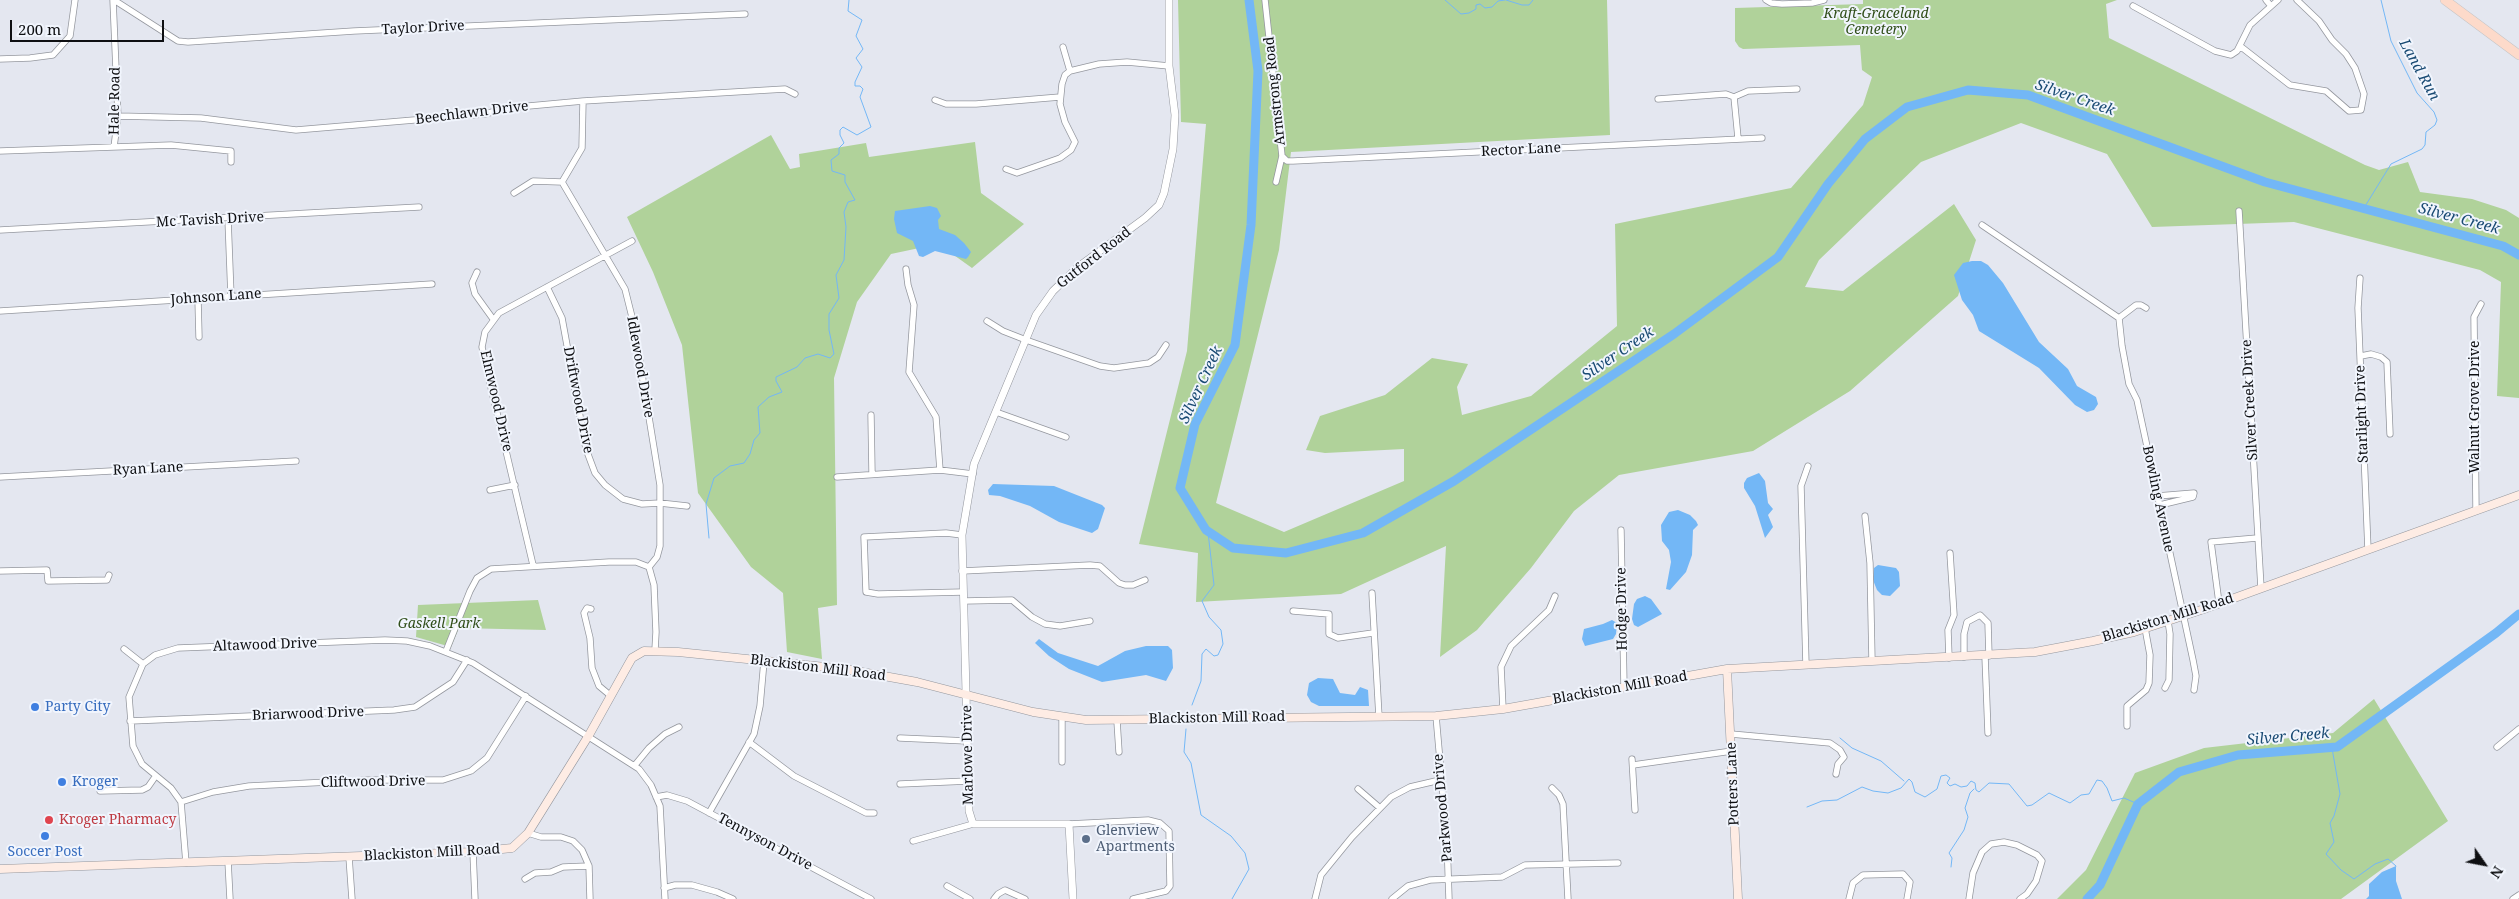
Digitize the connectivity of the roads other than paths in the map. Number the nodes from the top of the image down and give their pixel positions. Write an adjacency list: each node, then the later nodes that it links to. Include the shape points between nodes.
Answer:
1 (75, 0): 17 (street, via 70,36 53,55)
2 (114, 0): 13 (street, Taylor Drive, via 178,41 188,42); 27 (street, Hale Road)
3 (1169, 0): 18 (street, Gutford Road)
4 (1265, 0): 32 (street, Armstrong Road)
5 (1766, 0): 6 (street, via 1782,4)
6 (1824, 0)
7 (2266, 0): 12 (street)
8 (2278, 0): 12 (street)
9 (2297, 0): 14 (street, via 2351,60 2363,90 2361,110 2349,110 2326,91 2290,85)
10 (2446, 0): 16 (main road)
11 (2133, 6): 14 (street, via 2222,54 2231,55)
12 (2271, 6): 14 (street, via 2250,25)
13 (745, 14)
14 (2240, 46)
15 (1063, 47): 19 (street)
16 (2519, 54)
17 (0, 59)
18 (1169, 66): 19 (street, via 1127,62); 59 (street, Gutford Road, via 1175,115 1173,149 1159,205 1053,290 1036,315)
19 (1070, 71): 22 (street, via 1065,75)
20 (1797, 89): 23 (street, via 1748,91)
21 (795, 94): 26 (street, Beechlawn Drive, via 785,89)
22 (1060, 97): 25 (street, via 976,104 946,104); 34 (street, via 1065,122 1075,142 1071,150 1060,158 1017,173)
23 (1734, 97): 24 (street, via 1726,94); 28 (street)
24 (1658, 99)
25 (935, 100)
26 (583, 102): 27 (street, Beechlawn Drive, via 296,130 201,118); 35 (street, via 582,148)
27 (118, 116): 30 (street, Hale Road)
28 (1738, 138): 29 (street, Rector Lane); 32 (street, Rector Lane, via 1293,161)
29 (1762, 138)
30 (114, 147): 31 (street, Hale Road); 33 (street, via 204,146 231,151)
31 (0, 151)
32 (1282, 156): 36 (street, Armstrong Road)
33 (231, 162)
34 (1006, 169)
35 (562, 182): 37 (street, via 532,181); 44 (street, Idlewood Drive)
36 (1276, 182)
37 (514, 193)
38 (419, 207): 40 (street, Mc Tavish Drive)
39 (2239, 211): 84 (street, Silver Creek Drive)
40 (228, 219): 42 (street, Mc Tavish Drive); 50 (street)
41 (1982, 225): 55 (street)
42 (0, 230)
43 (632, 241): 44 (street)
44 (606, 255): 49 (street); 77 (street, Idlewood Drive, via 625,289 634,324 656,454)
45 (906, 269): 68 (street, via 914,305 909,372 936,417)
46 (477, 272): 56 (street, via 472,283 475,294)
47 (2360, 278): 61 (street, Starlight Drive)
48 (432, 284): 50 (street, Johnson Lane)
49 (547, 287): 56 (street); 77 (street, Driftwood Drive, via 562,318 586,448 595,473 623,499 642,504)
50 (231, 296): 51 (street, Johnson Lane)
51 (198, 299): 54 (street, Johnson Lane); 58 (street)
52 (2480, 304): 80 (street, Walnut Grove Drive, via 2474,317)
53 (2146, 308): 55 (street, via 2136,306)
54 (0, 311)
55 (2119, 318): 76 (street, Bowling Avenue, via 2129,384 2137,400)
56 (493, 319): 73 (street, Elmwood Drive, via 485,332 482,347)
57 (987, 321): 59 (street)
58 (199, 337)
59 (1026, 340): 60 (street, via 1114,368 1149,363); 62 (street, Gutford Road)
60 (1166, 345)
61 (2360, 356): 64 (street, via 2381,356 2387,362); 85 (street, Starlight Drive)
62 (996, 412): 65 (street); 70 (street, Gutford Road, via 982,442)
63 (871, 415): 69 (street)
64 (2390, 434)
65 (1066, 438)
66 (296, 461): 71 (street, Ryan Lane)
67 (1808, 466): 116 (street, via 1801,486)
68 (940, 470): 69 (street); 70 (street)
69 (872, 474): 72 (street)
70 (973, 474): 83 (street, Gutford Road)
71 (0, 477)
72 (837, 477)
73 (515, 484): 74 (street); 87 (street, Elmwood Drive)
74 (490, 490)
75 (2519, 495): 80 (main road, Blackiston Mill Road)
76 (2158, 496): 78 (street, Bowling Avenue); 78 (street, via 2194,493 2193,497)
77 (660, 503): 79 (street, Driftwood Drive); 88 (street, Idlewood Drive, via 660,546 657,557)
78 (2160, 505): 101 (street, Bowling Avenue)
79 (687, 506)
80 (2476, 511): 85 (main road, Blackiston Mill Road)
81 (1865, 516): 114 (street, via 1870,563)
82 (1621, 530): 118 (street, Hodge Drive)
83 (962, 535): 89 (street, Gutford Road); 94 (street, via 864,537 866,592)
84 (2256, 538): 93 (street, Silver Creek Drive); 98 (street, via 2212,542)
85 (2368, 550): 93 (main road, Blackiston Mill Road)
86 (1950, 553): 111 (street, via 1954,614 1948,630)
87 (533, 565): 88 (street, via 636,562); 108 (street, via 491,569 478,578)
88 (648, 567): 107 (street, via 654,585)
89 (962, 571): 92 (street, via 1090,565 1100,566 1125,585); 94 (street, Gutford Road)
90 (0, 572): 91 (street, via 47,570 48,581 107,580)
91 (109, 575)
92 (1145, 580)
93 (2261, 588): 98 (main road, Blackiston Mill Road)
94 (963, 592): 97 (street, Gutford Road)
95 (1372, 593): 105 (street)
96 (1556, 596): 124 (street, via 1549,610 1511,646 1501,667)
97 (964, 601): 102 (street, via 1012,600 1032,618 1045,624 1060,626); 121 (street, Marlowe Drive)
98 (2219, 603): 101 (main road, Blackiston Mill Road)
99 (591, 609): 123 (street, via 587,608 584,613 592,668 599,686)
100 (1293, 611): 105 (street, via 1329,614 1329,634 1338,638)
101 (2183, 616): 103 (main road, Blackiston Mill Road); 120 (street, Bowling Avenue, via 2196,676)
102 (1090, 621)
103 (2168, 621): 104 (main road, Blackiston Mill Road); 119 (street, via 2169,680)
104 (2145, 628): 109 (main road, Blackiston Mill Road, via 2035,652); 130 (street, via 2150,655 2149,683 2146,690 2127,706)
105 (1373, 633): 126 (street)
106 (124, 649): 115 (street)
107 (655, 650): 113 (main road, Blackiston Mill Road); 123 (main road, Blackiston Mill Road, via 644,651 632,658)
108 (446, 651): 112 (street, Altawood Drive); 115 (street, Altawood Drive, via 385,640 178,648 155,655)
109 (1987, 656): 110 (main road, Blackiston Mill Road); 110 (street, via 1988,623 1980,615 1967,622); 133 (street)
110 (1964, 657): 111 (main road, Blackiston Mill Road)
111 (1949, 658): 114 (main road, Blackiston Mill Road)
112 (467, 660): 122 (street, Altawood Drive); 128 (street, Briarwood Drive, via 453,682 416,707)
113 (764, 661): 121 (main road, Blackiston Mill Road, via 845,670); 138 (street, via 757,725)
114 (1872, 661): 116 (main road, Blackiston Mill Road)
115 (143, 664): 128 (street, via 129,696)
116 (1806, 664): 117 (main road, Blackiston Mill Road)
117 (1727, 669): 118 (main road, Blackiston Mill Road); 134 (main road, Potters Lane)
118 (1624, 687): 124 (main road, Blackiston Mill Road)
119 (2165, 688)
120 (2194, 690)
121 (966, 694): 127 (main road, Blackiston Mill Road); 137 (street, Marlowe Drive)
122 (526, 696): 135 (street, Altawood Drive); 153 (street, Cliftwood Drive, via 487,758 471,771 443,780 249,786)
123 (611, 696): 135 (main road, Blackiston Mill Road)
124 (1503, 709): 125 (main road, Blackiston Mill Road)
125 (1436, 716): 126 (main road, Blackiston Mill Road); 146 (street, Parkwood Drive)
126 (1379, 717): 129 (main road, Blackiston Mill Road)
127 (1062, 718): 129 (main road, Blackiston Mill Road); 142 (street)
128 (130, 721): 145 (street, via 137,756)
129 (1117, 721): 141 (street)
130 (2127, 726)
131 (679, 727): 143 (street, via 665,734)
132 (2519, 729): 139 (street)
133 (1988, 733)
134 (1731, 734): 140 (main road, Potters Lane); 144 (street, via 1830,743 1844,757)
135 (589, 736): 143 (street, Altawood Drive); 160 (main road, Blackiston Mill Road)
136 (900, 738): 137 (street)
137 (967, 741): 147 (street, Marlowe Drive)
138 (749, 742): 156 (street); 157 (street, via 794,776 866,813)
139 (2497, 747)
140 (1732, 751): 155 (street, via 1633,762); 191 (main road, Potters Lane)
141 (1119, 752)
142 (1062, 762)
143 (634, 765): 152 (street, Altawood Drive)
144 (1836, 774)
145 (155, 777): 151 (street, via 142,790); 153 (street)
146 (1440, 780): 154 (street, via 1410,787 1391,797); 171 (street, Parkwood Drive)
147 (968, 781): 148 (street); 158 (street, Marlowe Drive)
148 (900, 784)
149 (1552, 788): 167 (street, via 1563,804)
150 (1358, 789): 154 (street)
151 (100, 791)
152 (656, 797): 156 (street, Tennyson Drive, via 667,795 687,801); 173 (street, via 660,806)
153 (181, 802): 165 (street)
154 (1380, 808): 187 (street, via 1321,876)
155 (1634, 810)
156 (709, 813): 181 (street, Tennyson Drive)
157 (874, 813)
158 (973, 824): 159 (street, Marlowe Drive); 161 (street)
159 (1070, 824): 185 (street); 186 (street, via 1148,820 1160,823 1168,831 1170,886 1166,891)
160 (528, 833): 162 (main road, Blackiston Mill Road, via 512,848); 168 (street, via 573,841 582,850)
161 (913, 841)
162 (473, 852): 163 (main road, Blackiston Mill Road); 177 (street)
163 (350, 857): 164 (main road, Blackiston Mill Road); 176 (street)
164 (228, 861): 165 (main road, Blackiston Mill Road); 175 (street)
165 (186, 863): 169 (main road, Blackiston Mill Road)
166 (1618, 863): 167 (street)
167 (1567, 864): 171 (street, via 1525,865 1502,877); 190 (street)
168 (589, 866): 170 (street, via 535,873); 178 (street)
169 (0, 869)
170 (525, 879)
171 (1449, 880): 188 (street, via 1430,880 1408,886); 189 (street, Parkwood Drive)
172 (947, 886): 182 (street)
173 (664, 888): 179 (street); 180 (street, via 692,885)
174 (2519, 894): 196 (street)
175 (230, 899)
176 (352, 899)
177 (475, 899)
178 (590, 899)
179 (665, 899)
180 (733, 899)
181 (871, 899)
182 (970, 899)
183 (994, 899): 184 (street, via 1005,890)
184 (1025, 899)
185 (1073, 899)
186 (1133, 899)
187 (1315, 899)
188 (1392, 899)
189 (1449, 899)
190 (1568, 899)
191 (1738, 899)
192 (1849, 899): 193 (street, via 1853,883 1863,875 1904,874 1910,882)
193 (1907, 899)
194 (1969, 899): 195 (street, via 1972,873 1982,852 1991,844 2004,842 2037,855 2042,861 2036,881)
195 (2020, 899)
196 (2513, 899)

